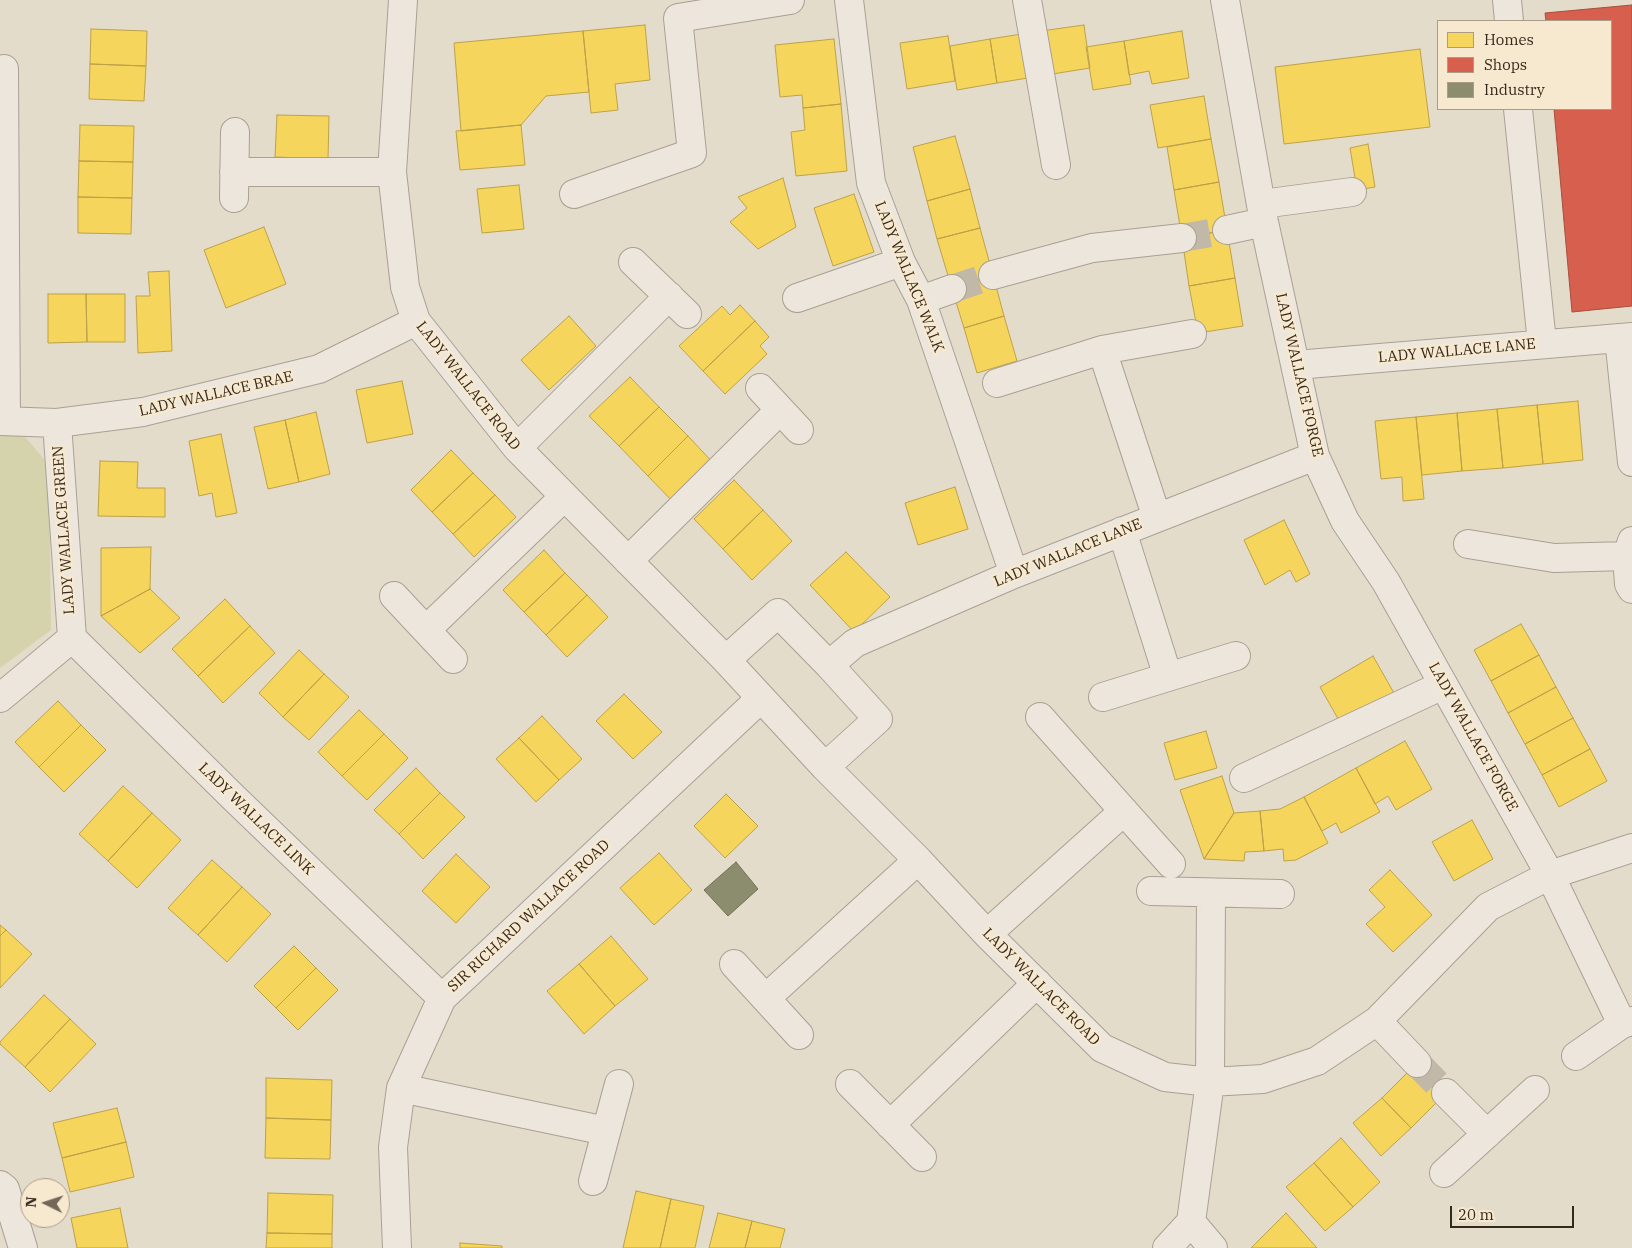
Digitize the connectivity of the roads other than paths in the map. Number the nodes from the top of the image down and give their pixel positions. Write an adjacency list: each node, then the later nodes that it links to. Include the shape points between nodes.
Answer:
1 (404, 0): 12 (street, LADY WALLACE ROAD)
2 (790, 0): 14 (street, via 678,18 692,153)
3 (849, 0): 19 (street, LADY WALLACE WALK, via 872,183)
4 (1027, 0): 11 (street)
5 (1225, 0): 15 (street, LADY WALLACE FORGE)
6 (1507, 0): 7 (street)
7 (1509, 20)
8 (4, 69): 33 (street, LADY WALLACE BRAE)
9 (1518, 110): 27 (street)
10 (235, 132): 12 (street, via 234,185)
11 (1056, 165)
12 (392, 172): 24 (street, LADY WALLACE ROAD, via 406,287)
13 (1352, 192): 15 (street)
14 (574, 194)
15 (1263, 213): 16 (street); 29 (street, LADY WALLACE FORGE)
16 (1227, 230)
17 (1182, 238): 20 (street, via 1092,248)
18 (634, 262): 36 (street, via 678,305)
19 (901, 262): 22 (street); 23 (street, LADY WALLACE WALK)
20 (993, 276)
21 (952, 289): 23 (street)
22 (797, 298)
23 (921, 300): 45 (street, LADY WALLACE WALK)
24 (416, 321): 34 (street, LADY WALLACE BRAE, via 319,369 144,412); 36 (street, LADY WALLACE ROAD)
25 (1192, 334): 28 (street)
26 (1625, 337): 27 (street, LADY WALLACE LANE); 38 (street, LADY WALLACE LANE)
27 (1542, 343): 29 (street, LADY WALLACE LANE)
28 (1102, 350): 30 (street); 40 (street)
29 (1296, 366): 37 (street, LADY WALLACE FORGE)
30 (996, 383)
31 (760, 388): 32 (street)
32 (780, 410): 35 (street); 44 (street)
33 (3, 421): 34 (street, LADY WALLACE BRAE)
34 (57, 423): 49 (street, LADY WALLACE GREEN)
35 (799, 430)
36 (517, 448): 39 (street, LADY WALLACE ROAD)
37 (1315, 456): 40 (street, LADY WALLACE LANE); 55 (street, LADY WALLACE FORGE, via 1345,521 1386,582)
38 (1632, 462)
39 (564, 497): 44 (street, LADY WALLACE ROAD); 48 (street)
40 (1157, 518): 41 (street, LADY WALLACE LANE)
41 (1122, 531): 45 (street, LADY WALLACE LANE); 54 (street)
42 (1468, 544): 43 (street, via 1554,558)
43 (1629, 548): 46 (street, via 1629,584)
44 (628, 562): 52 (street, LADY WALLACE ROAD)
45 (1014, 574): 53 (street, LADY WALLACE LANE, via 855,643)
46 (1632, 589)
47 (394, 596): 48 (street)
48 (426, 630): 51 (street)
49 (72, 638): 57 (street); 73 (street, LADY WALLACE LINK)
50 (1236, 656): 54 (street)
51 (454, 659)
52 (726, 660): 53 (street, via 778,613); 58 (street, LADY WALLACE ROAD)
53 (829, 665): 60 (street, via 878,719)
54 (1168, 677): 56 (street)
55 (1443, 685): 61 (street); 66 (street, LADY WALLACE FORGE)
56 (1103, 697)
57 (0, 698)
58 (761, 698): 60 (street, LADY WALLACE ROAD); 73 (street, SIR RICHARD WALLACE ROAD)
59 (1040, 717): 62 (street)
60 (825, 767): 64 (street, LADY WALLACE ROAD)
61 (1244, 778)
62 (1124, 811): 65 (street); 70 (street)
63 (1632, 848): 66 (street, LADY WALLACE ROAD)
64 (918, 860): 70 (street, LADY WALLACE ROAD); 74 (street)
65 (1171, 864)
66 (1550, 874): 75 (street, LADY WALLACE ROAD, via 1488,907); 76 (street, LADY WALLACE FORGE)
67 (1151, 891): 68 (street)
68 (1211, 893): 69 (street); 80 (street)
69 (1280, 894)
70 (987, 934): 72 (street, LADY WALLACE ROAD)
71 (734, 964): 74 (street)
72 (1037, 983): 80 (street, LADY WALLACE ROAD, via 1102,1048 1165,1077); 86 (street)
73 (442, 998): 83 (street, SIR RICHARD WALLACE ROAD)
74 (766, 998): 77 (street)
75 (1378, 1021): 79 (street); 80 (street, LADY WALLACE ROAD, via 1317,1061 1263,1079)
76 (1627, 1022): 78 (street)
77 (800, 1034)
78 (1576, 1056)
79 (1417, 1063)
80 (1210, 1082): 93 (street)
81 (619, 1084): 87 (street)
82 (850, 1084): 86 (street)
83 (401, 1088): 87 (street); 95 (street, SIR RICHARD WALLACE ROAD, via 393,1147)
84 (1534, 1090): 88 (street)
85 (1446, 1094): 88 (street)
86 (890, 1125): 89 (street)
87 (606, 1131): 91 (street)
88 (1487, 1134): 90 (street)
89 (922, 1157)
90 (1444, 1173)
91 (593, 1181)
92 (0, 1185): 94 (street, via 5,1189)
93 (1191, 1222): 96 (street); 97 (street)
94 (23, 1248)
95 (397, 1248)
96 (1168, 1248)
97 (1213, 1248)

